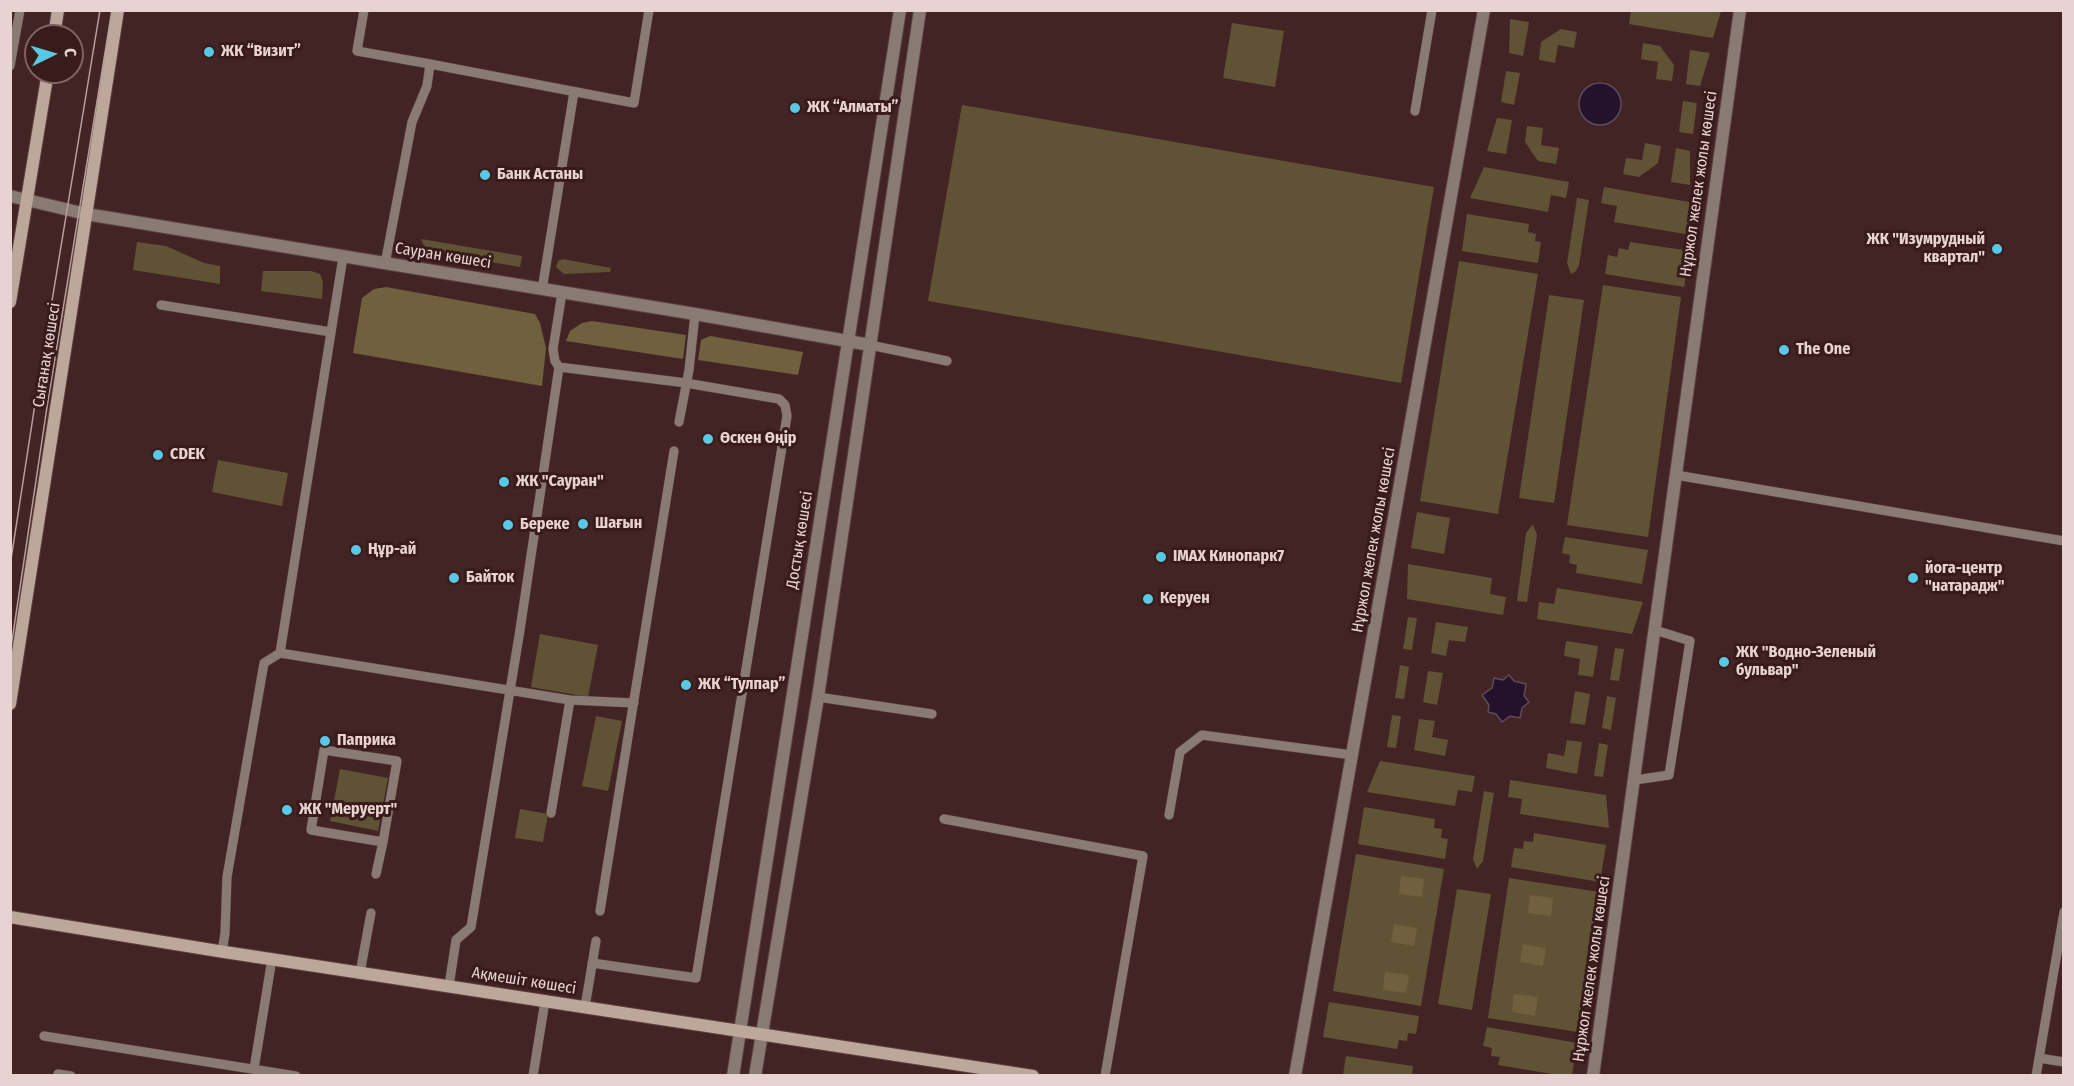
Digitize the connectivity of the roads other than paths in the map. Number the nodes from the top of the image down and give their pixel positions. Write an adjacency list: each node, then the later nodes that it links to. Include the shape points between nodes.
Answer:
1 (20, 10): 11 (lane)
2 (118, 10): 17 (main road, Сығанақ көшесі)
3 (364, 10): 10 (lane, via 357,51)
4 (650, 10): 13 (lane, via 634,103)
5 (900, 10): 26 (street, Достық көшесі)
6 (920, 10): 27 (street)
7 (1432, 10): 14 (lane)
8 (1484, 10): 43 (street, Нұржол желек жолы көшесі)
9 (1740, 10): 33 (street, Нұржол желек жолы көшесі)
10 (430, 64): 13 (lane); 19 (lane, via 427,86 412,122)
11 (10, 66)
12 (46, 84): 16 (main road)
13 (574, 92): 20 (lane)
14 (1415, 111)
15 (10, 196): 16 (street, Сауран көшесі)
16 (26, 201): 17 (street, Сауран көшесі); 22 (main road)
17 (86, 214): 18 (street, Сауран көшесі); 41 (main road, Сығанақ көшесі)
18 (343, 257): 19 (street, Сауран көшесі); 25 (lane)
19 (385, 264): 20 (street, Сауран көшесі)
20 (542, 290): 21 (street, Сауран көшесі)
21 (562, 293): 24 (street, Сауран көшесі); 29 (lane, via 553,349)
22 (10, 302)
23 (161, 305): 25 (lane)
24 (695, 314): 26 (street, Сауран көшесі); 30 (lane)
25 (331, 332): 36 (lane)
26 (848, 340): 27 (street, Сауран көшесі); 62 (street, Достық көшесі)
27 (870, 345): 28 (lane); 38 (street)
28 (946, 361)
29 (559, 367): 30 (lane); 37 (lane)
30 (686, 383): 31 (lane); 57 (lane, via 778,399 785,405 787,416 784,440 696,978)
31 (679, 422)
32 (674, 452): 40 (lane)
33 (1676, 475): 34 (lane); 35 (street, Нұржол желек жолы көшесі)
34 (2064, 541)
35 (1655, 630): 44 (street, Нұржол желек жолы көшесі); 44 (lane, via 1690,641 1669,775)
36 (280, 653): 37 (lane); 55 (lane, via 264,663 227,877)
37 (510, 691): 39 (lane); 59 (lane, via 471,927 456,940)
38 (818, 697): 42 (lane); 63 (street)
39 (570, 700): 40 (lane); 45 (lane)
40 (634, 703): 50 (lane)
41 (10, 704)
42 (932, 714)
43 (1352, 755): 46 (lane, via 1202,735 1180,752); 76 (street, Нұржол желек жолы көшесі)
44 (1635, 780): 77 (street, Нұржол желек жолы көшесі)
45 (551, 813)
46 (1169, 815)
47 (944, 819): 75 (lane, via 1143,856)
48 (383, 842): 48 (lane, via 397,761 324,750 311,830); 49 (lane)
49 (376, 874)
50 (600, 911)
51 (2064, 912): 65 (lane)
52 (371, 913): 58 (lane)
53 (10, 917): 55 (main road, Ақмешіт көшесі)
54 (596, 941): 57 (lane)
55 (222, 951): 56 (main road, Ақмешіт көшесі)
56 (272, 959): 58 (main road, Ақмешіт көшесі); 67 (lane)
57 (592, 963): 61 (lane)
58 (360, 973): 59 (main road, Ақмешіт көшесі)
59 (449, 986): 60 (main road, Ақмешіт көшесі)
60 (544, 1001): 61 (main road, Ақмешіт көшесі); 71 (lane)
61 (585, 1007): 62 (main road, Ақмешіт көшесі)
62 (740, 1031): 63 (main road, Ақмешіт көшесі); 72 (street, Достық көшесі)
63 (762, 1034): 73 (street); 74 (main road, Ақмешіт көшесі)
64 (44, 1036): 67 (lane)
65 (2039, 1058): 66 (lane); 78 (lane)
66 (2064, 1062)
67 (254, 1069): 70 (lane)
68 (58, 1076): 69 (lane)
69 (71, 1076)
70 (296, 1076)
71 (533, 1076)
72 (733, 1076)
73 (755, 1076)
74 (1033, 1076)
75 (1106, 1076)
76 (1295, 1076)
77 (1593, 1076)
78 (2036, 1076)

